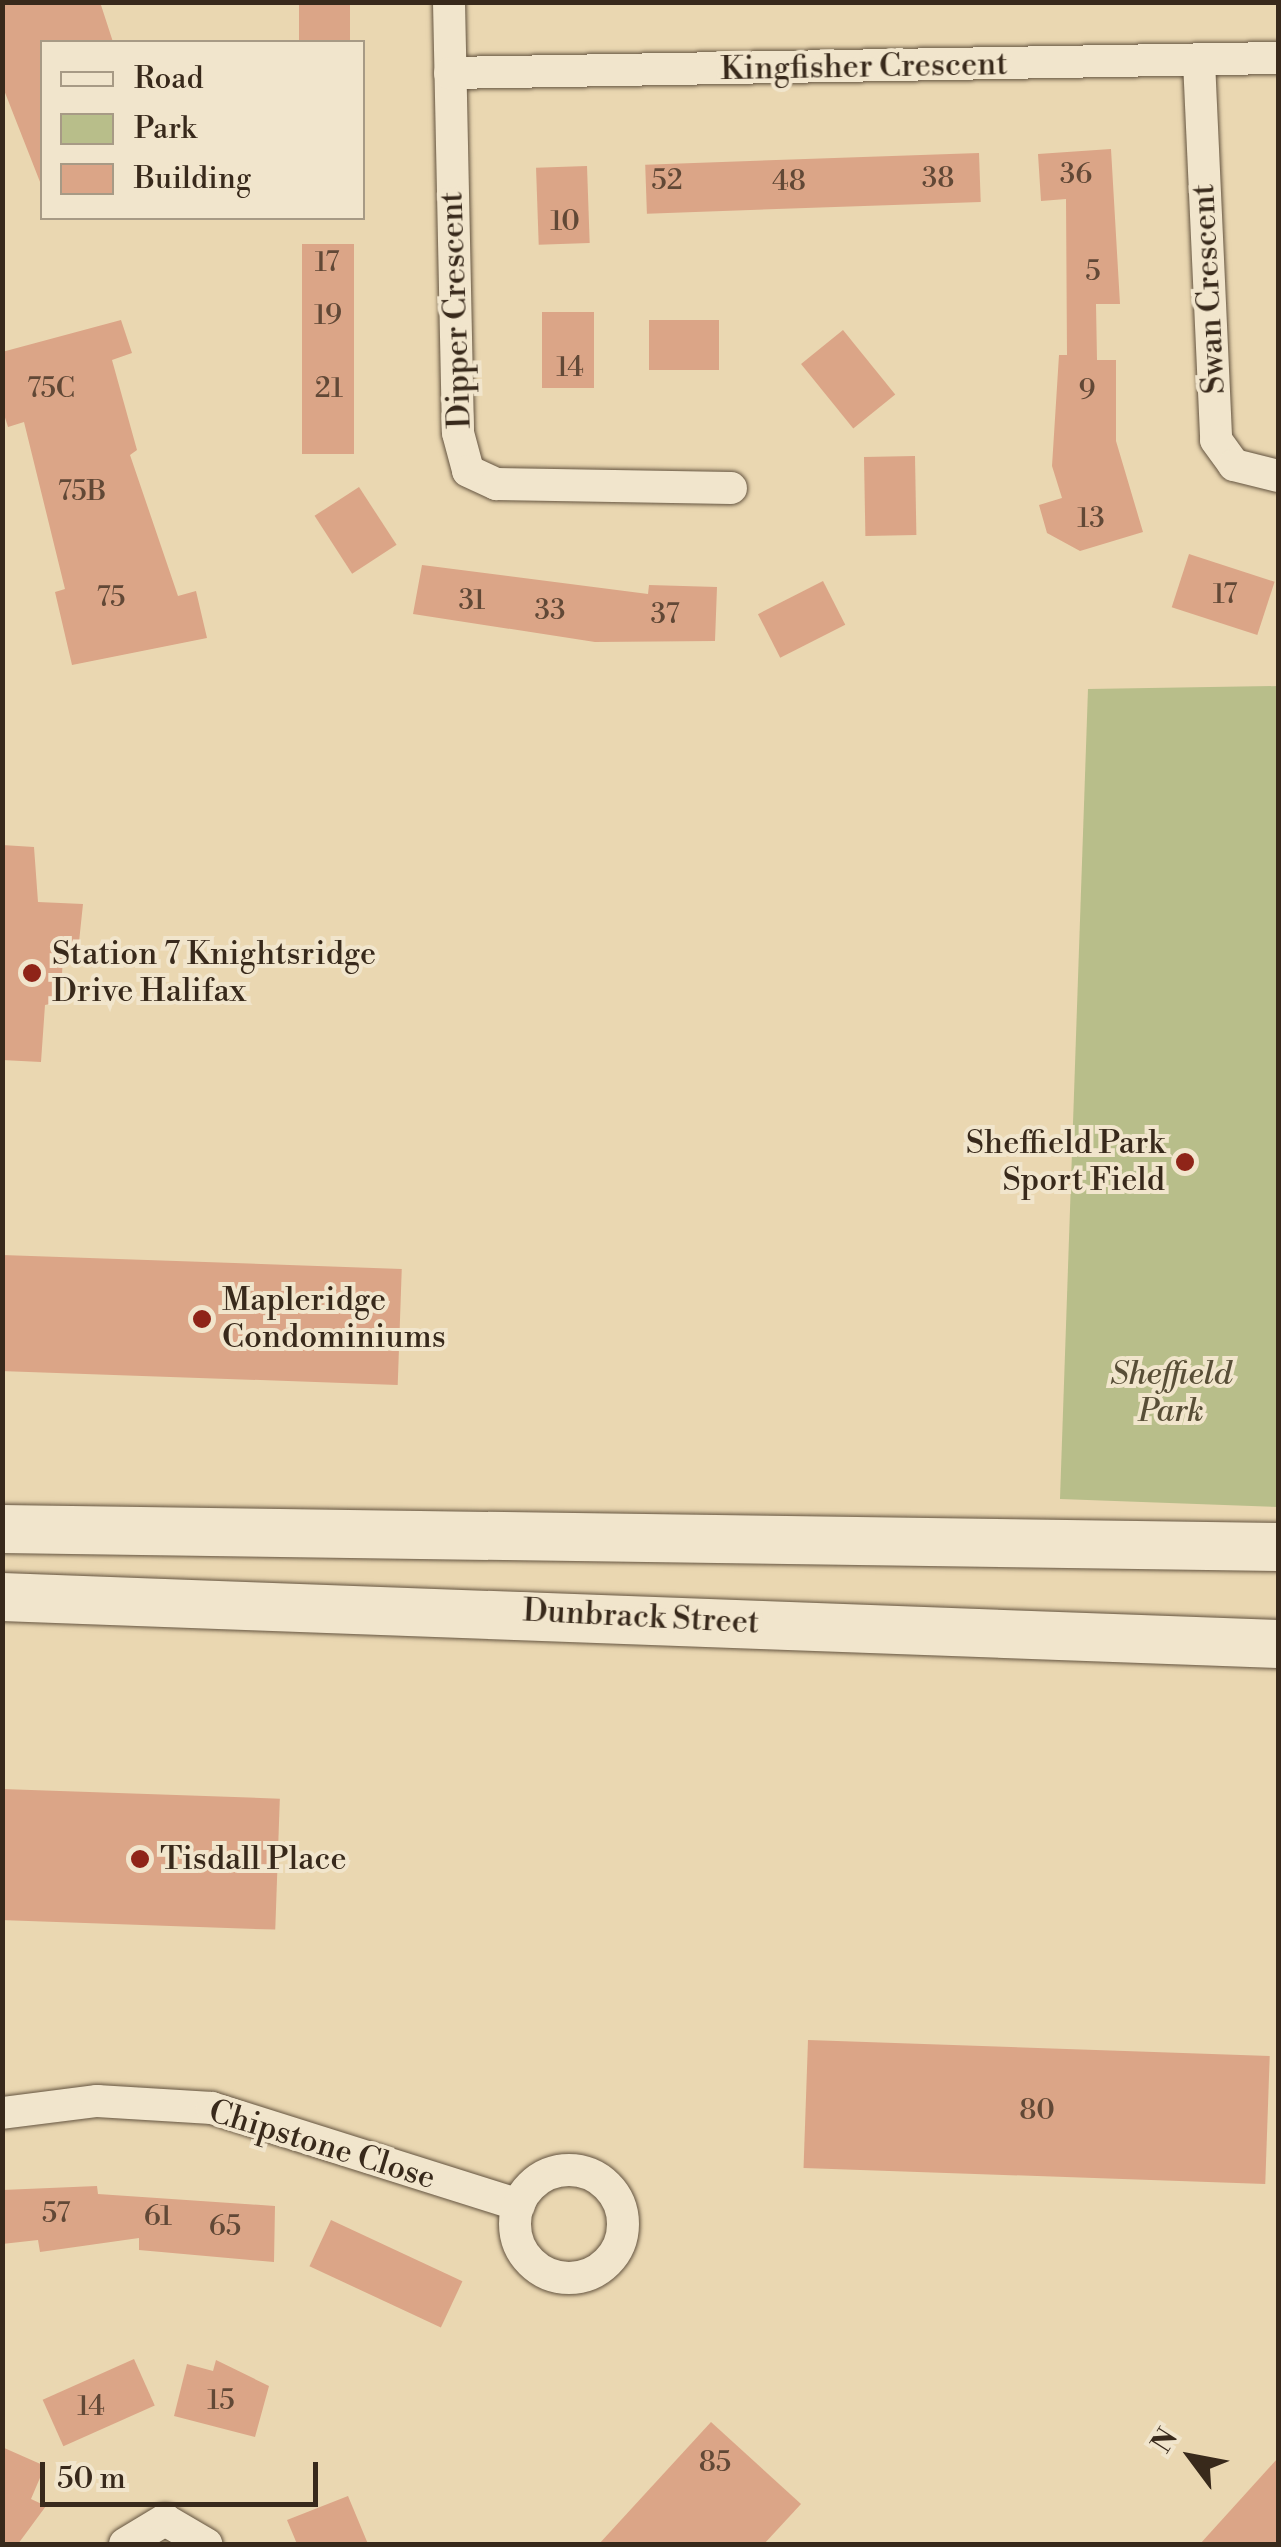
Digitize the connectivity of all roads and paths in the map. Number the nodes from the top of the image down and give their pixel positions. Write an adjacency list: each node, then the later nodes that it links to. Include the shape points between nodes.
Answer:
1 (449, 2): 4 (street, Dipper Crescent)
2 (1278, 58): 3 (street, Kingfisher Crescent)
3 (1200, 61): 4 (street, Kingfisher Crescent); 5 (street, Swan Crescent, via 1216,440 1234,465)
4 (450, 73): 6 (street, Dipper Crescent, via 458,433 468,472 496,484)
5 (1278, 476)
6 (731, 488)
7 (2, 1529): 8 (main road)
8 (1278, 1546)
9 (2, 1597): 10 (main road, Dunbrack Street)
10 (1278, 1644)
11 (2, 2113): 12 (street, Chipstone Close, via 97,2100 212,2108)
12 (519, 2205)
13 (125, 2544): 14 (street, via 165,2520)
14 (206, 2544)

